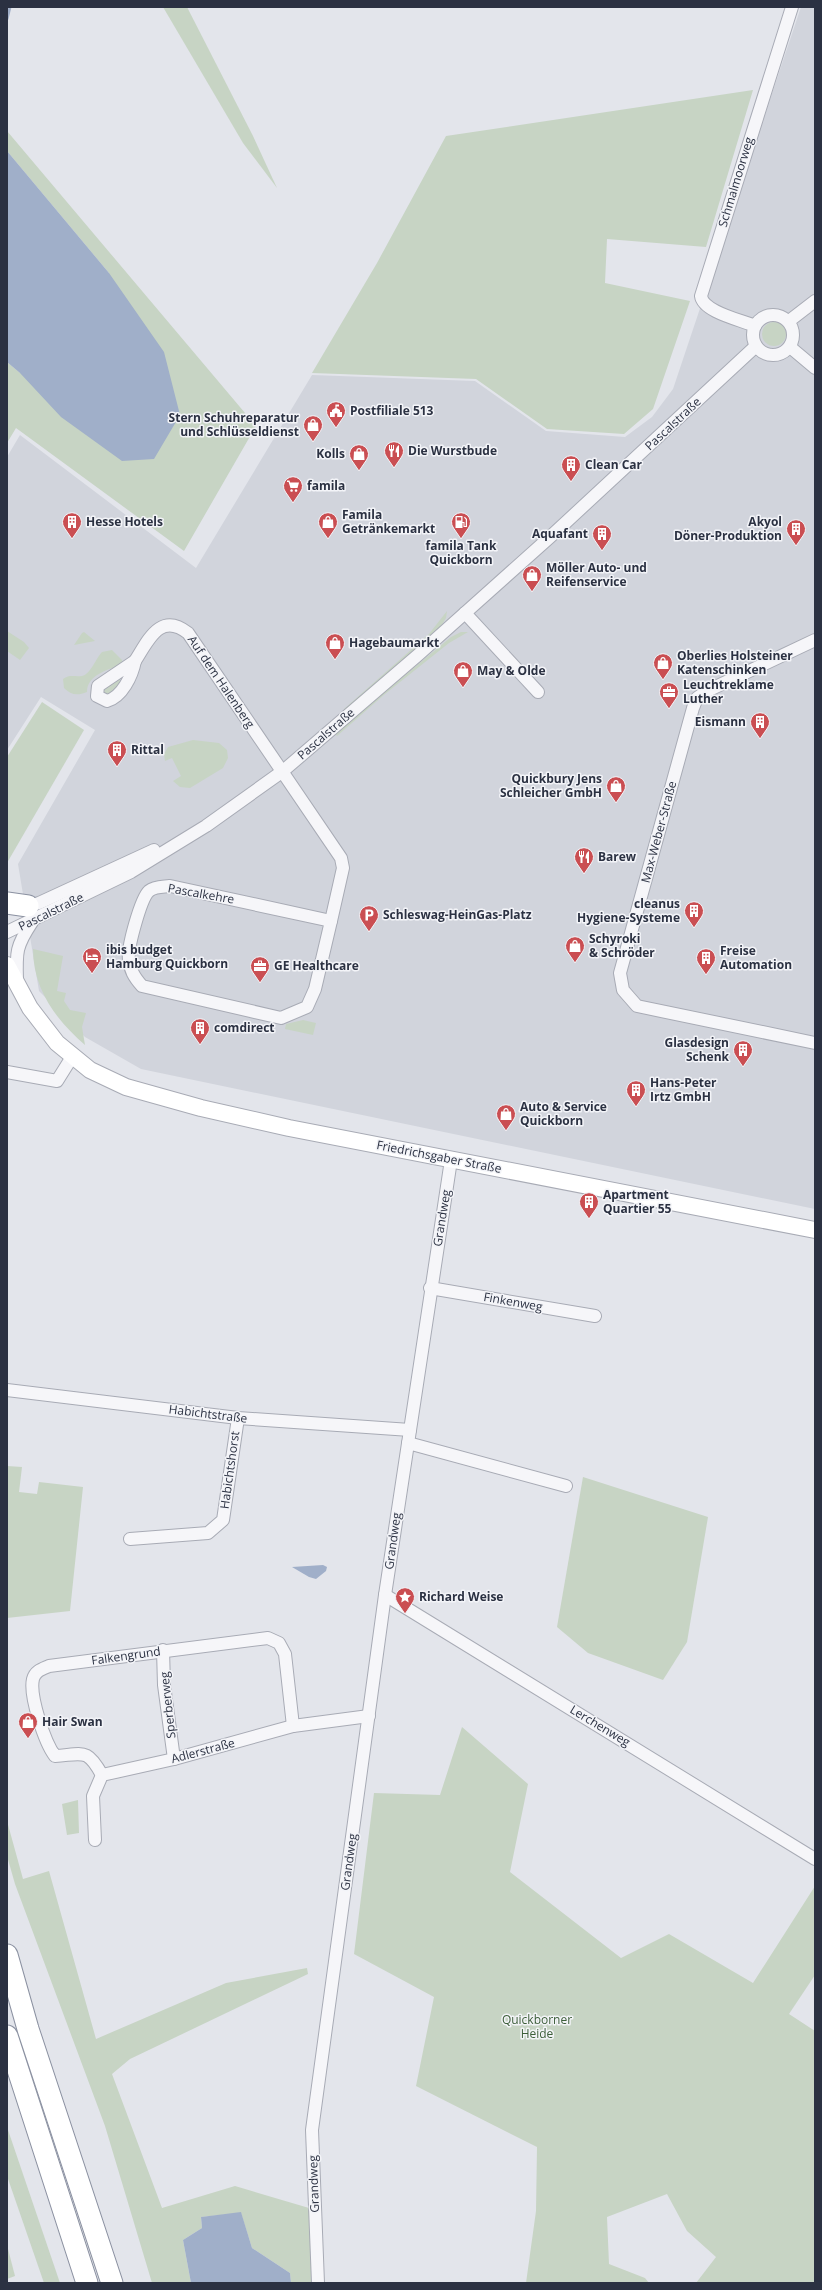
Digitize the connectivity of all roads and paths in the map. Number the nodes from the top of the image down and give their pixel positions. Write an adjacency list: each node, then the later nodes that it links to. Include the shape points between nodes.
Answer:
1 (792, 7): 4 (street, Schmalmoorweg, via 701,296 702,301 710,309)
2 (815, 301): 3 (street)
3 (789, 321): 4 (street, via 782,316 770,314 760,319); 6 (street, via 794,335)
4 (755, 326): 5 (street, via 753,336)
5 (756, 346): 6 (street, via 766,354 781,354); 8 (street, Pascalstraße)
6 (790, 347): 7 (street)
7 (815, 368)
8 (465, 613): 11 (street); 12 (street, Pascalstraße)
9 (815, 640): 20 (street, Max-Weber-Straße, via 697,698 620,973 624,990 637,1006)
10 (135, 661): 12 (street, Auf dem Halenberg, via 154,632 168,625 179,626 188,633)
11 (538, 692)
12 (283, 771): 15 (street, Pascalstraße, via 178,843 158,848); 16 (street, via 341,858 343,868)
13 (7, 903): 15 (highway)
14 (7, 913): 15 (street, Pascalstraße)
15 (30, 914): 17 (street, Pascalstraße); 19 (street, Friedrichsgaber Straße, via 19,941)
16 (331, 920): 16 (street, Pascalkehre, via 170,886 156,888 149,891 141,902 128,957 132,974 142,986 281,1018 307,1007 315,989)
17 (7, 932)
18 (7, 965): 19 (main road, Friedrichsgaber Straße)
19 (12, 980): 21 (main road, Friedrichsgaber Straße, via 38,1020)
20 (815, 1043)
21 (72, 1057): 22 (street, via 57,1081); 23 (main road, Friedrichsgaber Straße, via 90,1070 126,1087 201,1108)
22 (7, 1072)
23 (451, 1160): 24 (main road, Friedrichsgaber Straße); 25 (street, Grandweg)
24 (815, 1230)
25 (430, 1288): 26 (street, Finkenweg); 29 (street, Grandweg)
26 (595, 1316)
27 (7, 1390): 28 (street, Habichtstraße)
28 (238, 1418): 29 (street, Habichtstraße); 32 (street, Habichtshorst, via 223,1520 208,1533)
29 (410, 1430): 30 (street, Grandweg)
30 (408, 1443): 31 (street); 33 (street, Grandweg)
31 (566, 1486)
32 (130, 1539)
33 (385, 1595): 35 (street, Grandweg); 40 (street, Lerchenweg)
34 (163, 1650): 36 (street, Falkengrund, via 268,1638 279,1643 285,1654); 37 (street, Sperberweg, via 164,1685); 38 (street, Falkengrund, via 49,1666 37,1671 33,1678 32,1691 48,1747 55,1756 84,1753 93,1759)
35 (369, 1716): 36 (street, Adlerstraße); 45 (street, Grandweg, via 312,2130)
36 (293, 1726): 37 (street, Adlerstraße)
37 (174, 1759): 38 (street, Adlerstraße)
38 (102, 1775): 39 (street, via 93,1796)
39 (95, 1840)
40 (815, 1859)
41 (7, 1955): 44 (highway, via 28,2029)
42 (7, 2036): 43 (highway)
43 (87, 2283)
44 (112, 2283)
45 (318, 2283)

